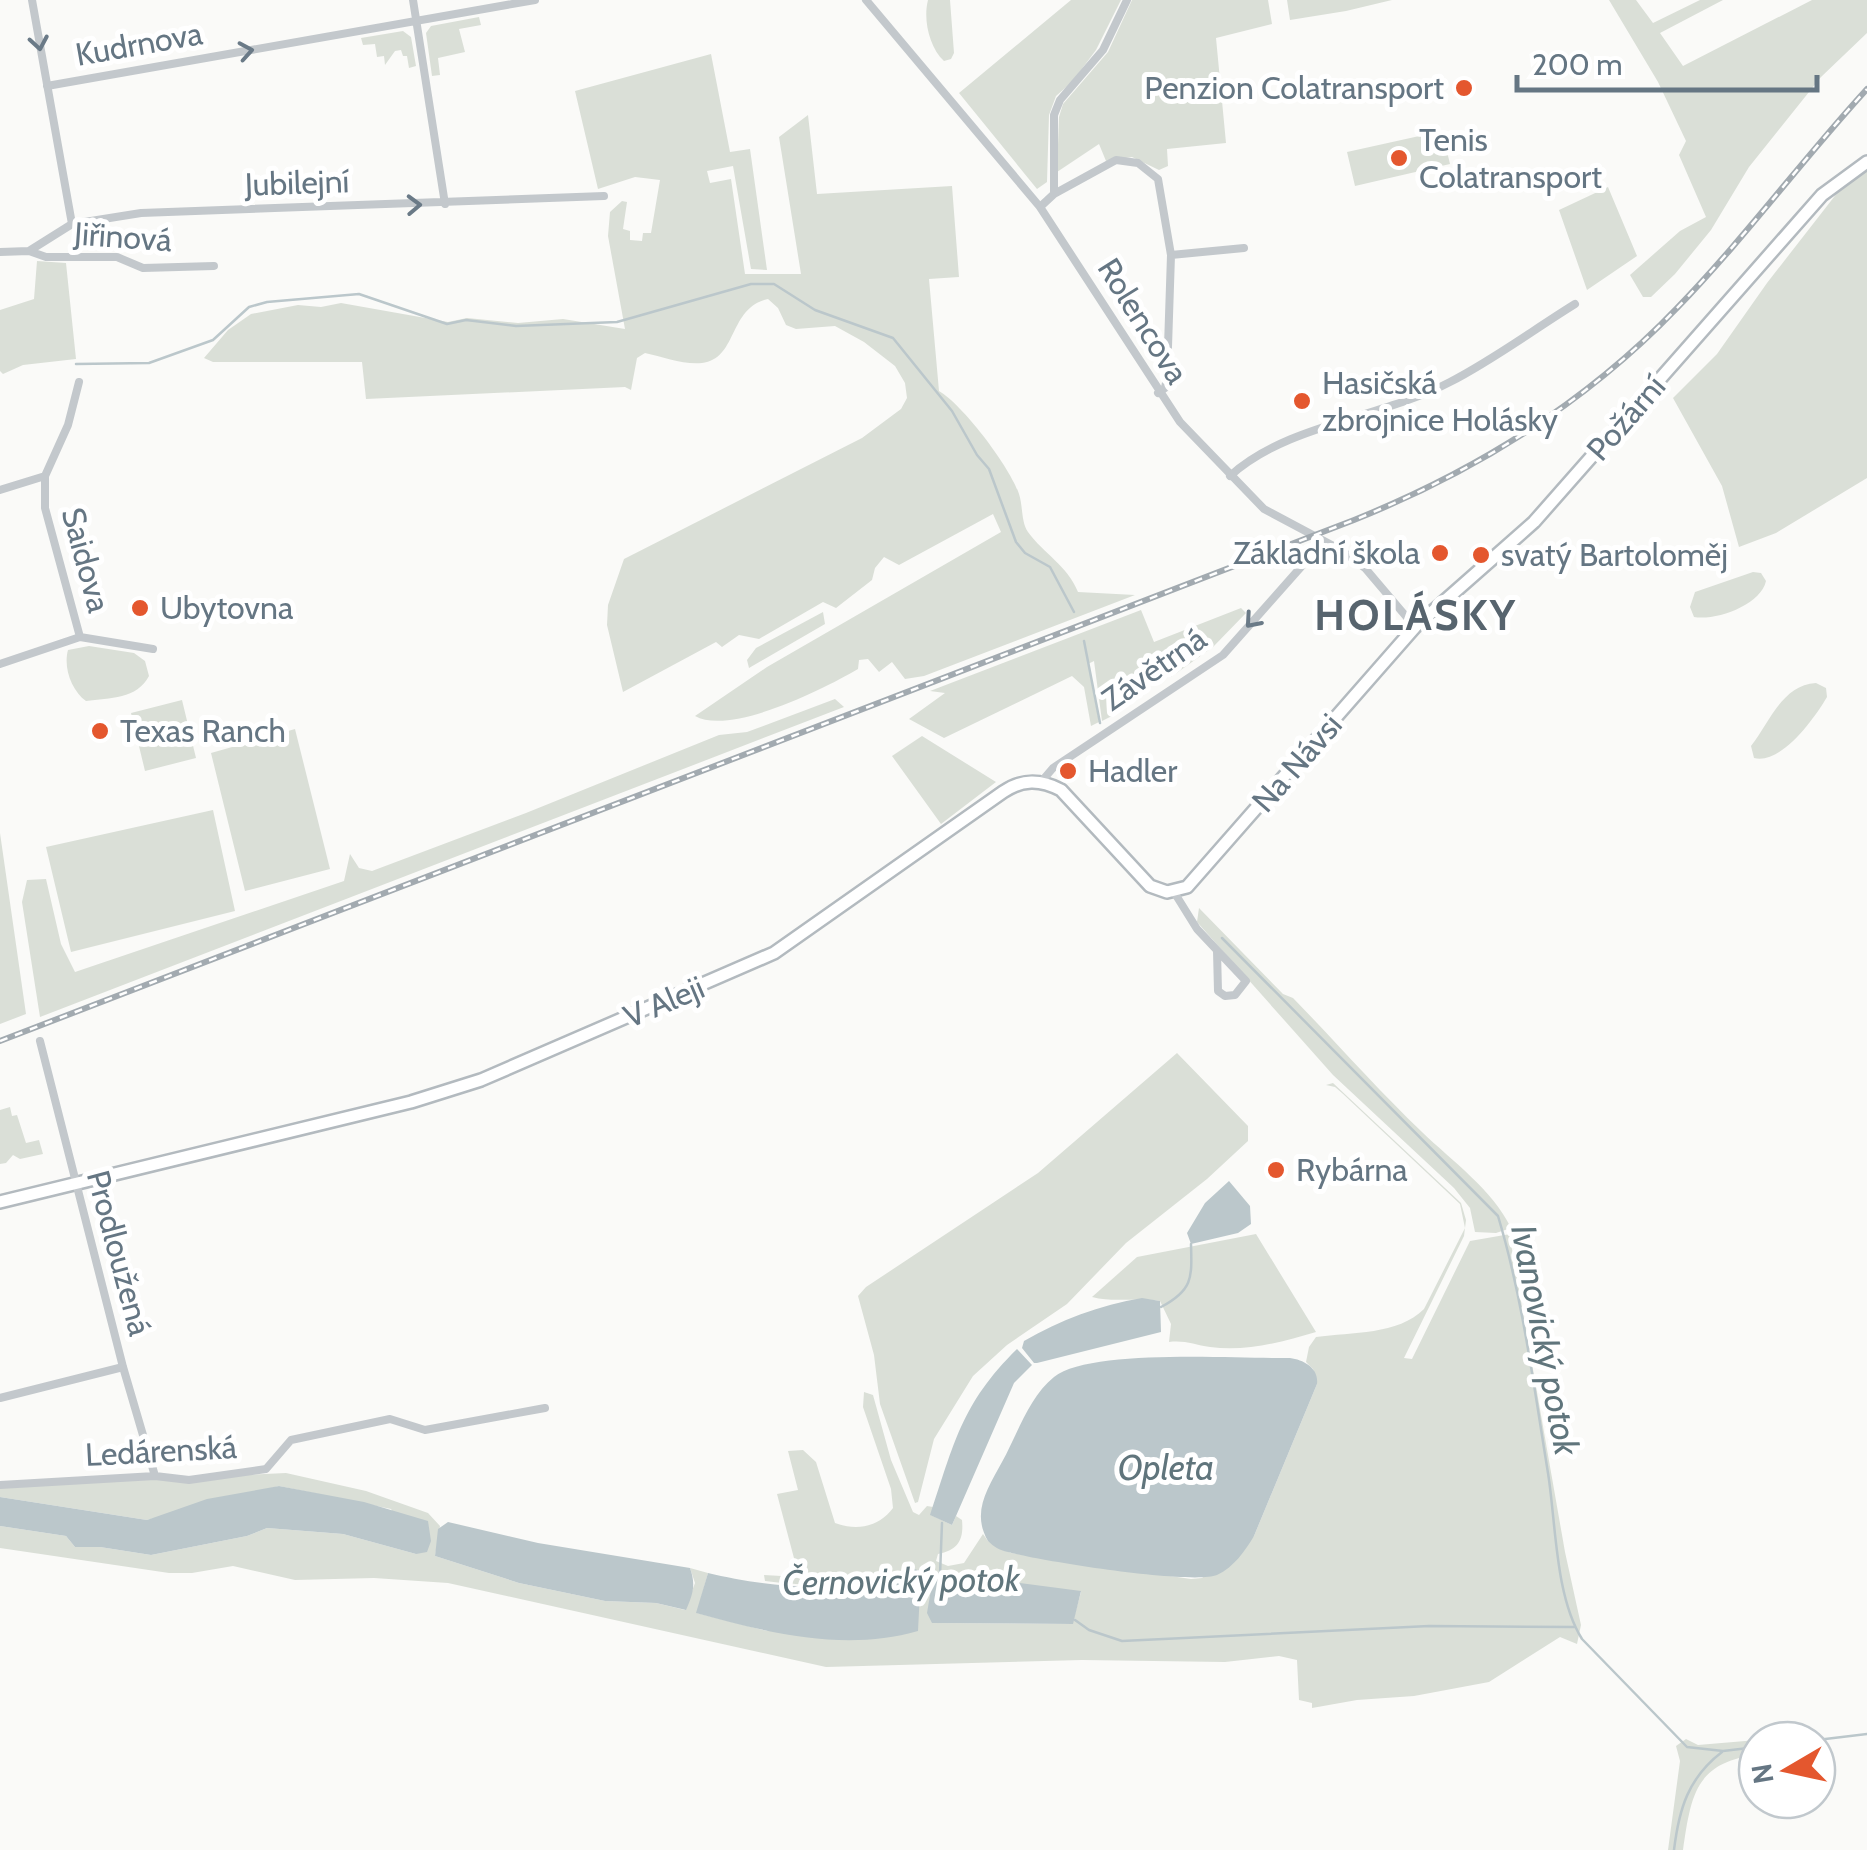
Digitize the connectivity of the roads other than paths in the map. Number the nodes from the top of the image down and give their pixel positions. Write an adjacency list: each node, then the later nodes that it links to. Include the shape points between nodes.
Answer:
1 (32, 0): 7 (street, one-way to 7)
2 (414, 0): 6 (street)
3 (535, 0): 6 (street, Kudrnova)
4 (866, 0): 12 (street, Rolencova)
5 (1127, 0): 9 (street, via 1103,50 1054,115)
6 (416, 21): 7 (street, Kudrnova, one-way to 6); 11 (street)
7 (47, 86): 13 (street)
8 (1867, 162): 26 (street, Požární, via 1822,196 1526,530)
9 (1054, 194): 12 (street); 17 (street, via 1116,160 1138,163 1158,179)
10 (604, 196): 11 (street, Jubilejní)
11 (445, 204): 13 (street, Jubilejní, one-way to 11, via 141,213)
12 (1040, 207): 21 (street, Rolencova)
13 (72, 224): 15 (street, Jubilejní)
14 (1244, 248): 17 (street)
15 (29, 251): 16 (street); 18 (street, Jiřinová, via 118,257 143,268)
16 (0, 252)
17 (1171, 255): 21 (street, via 1166,388)
18 (214, 266)
19 (1574, 304): 23 (street, via 1448,383 1280,445)
20 (80, 382): 22 (street, Saidova)
21 (1158, 393): 23 (street, Rolencova)
22 (45, 476): 24 (street); 27 (street, Saidova, via 44,508)
23 (1230, 476): 25 (street, Rolencova, via 1264,508)
24 (0, 490)
25 (1324, 541): 26 (street, Rolencova, via 1365,568); 30 (street, Závětrná, one-way to 30, via 1223,654)
26 (1415, 627): 31 (street, Na Návsi, via 1197,877)
27 (80, 636): 28 (street); 29 (street)
28 (153, 649)
29 (0, 664)
30 (1041, 782): 31 (street, via 1064,794 1150,886); 34 (street, V Aleji, via 1010,787 763,959 481,1080)
31 (1174, 892): 32 (street)
32 (1217, 951): 32 (street, via 1218,991 1235,995 1246,981)
33 (40, 1041): 34 (street, Prodloužená)
34 (75, 1184): 35 (street, V Aleji); 36 (street, Prodloužená)
35 (0, 1202)
36 (123, 1367): 37 (street); 39 (street, Prodloužená)
37 (0, 1398)
38 (545, 1408): 39 (street, Ledárenská, via 425,1430 390,1419 291,1440 266,1469 189,1480)
39 (155, 1476): 40 (street, Ledárenská)
40 (0, 1485)

